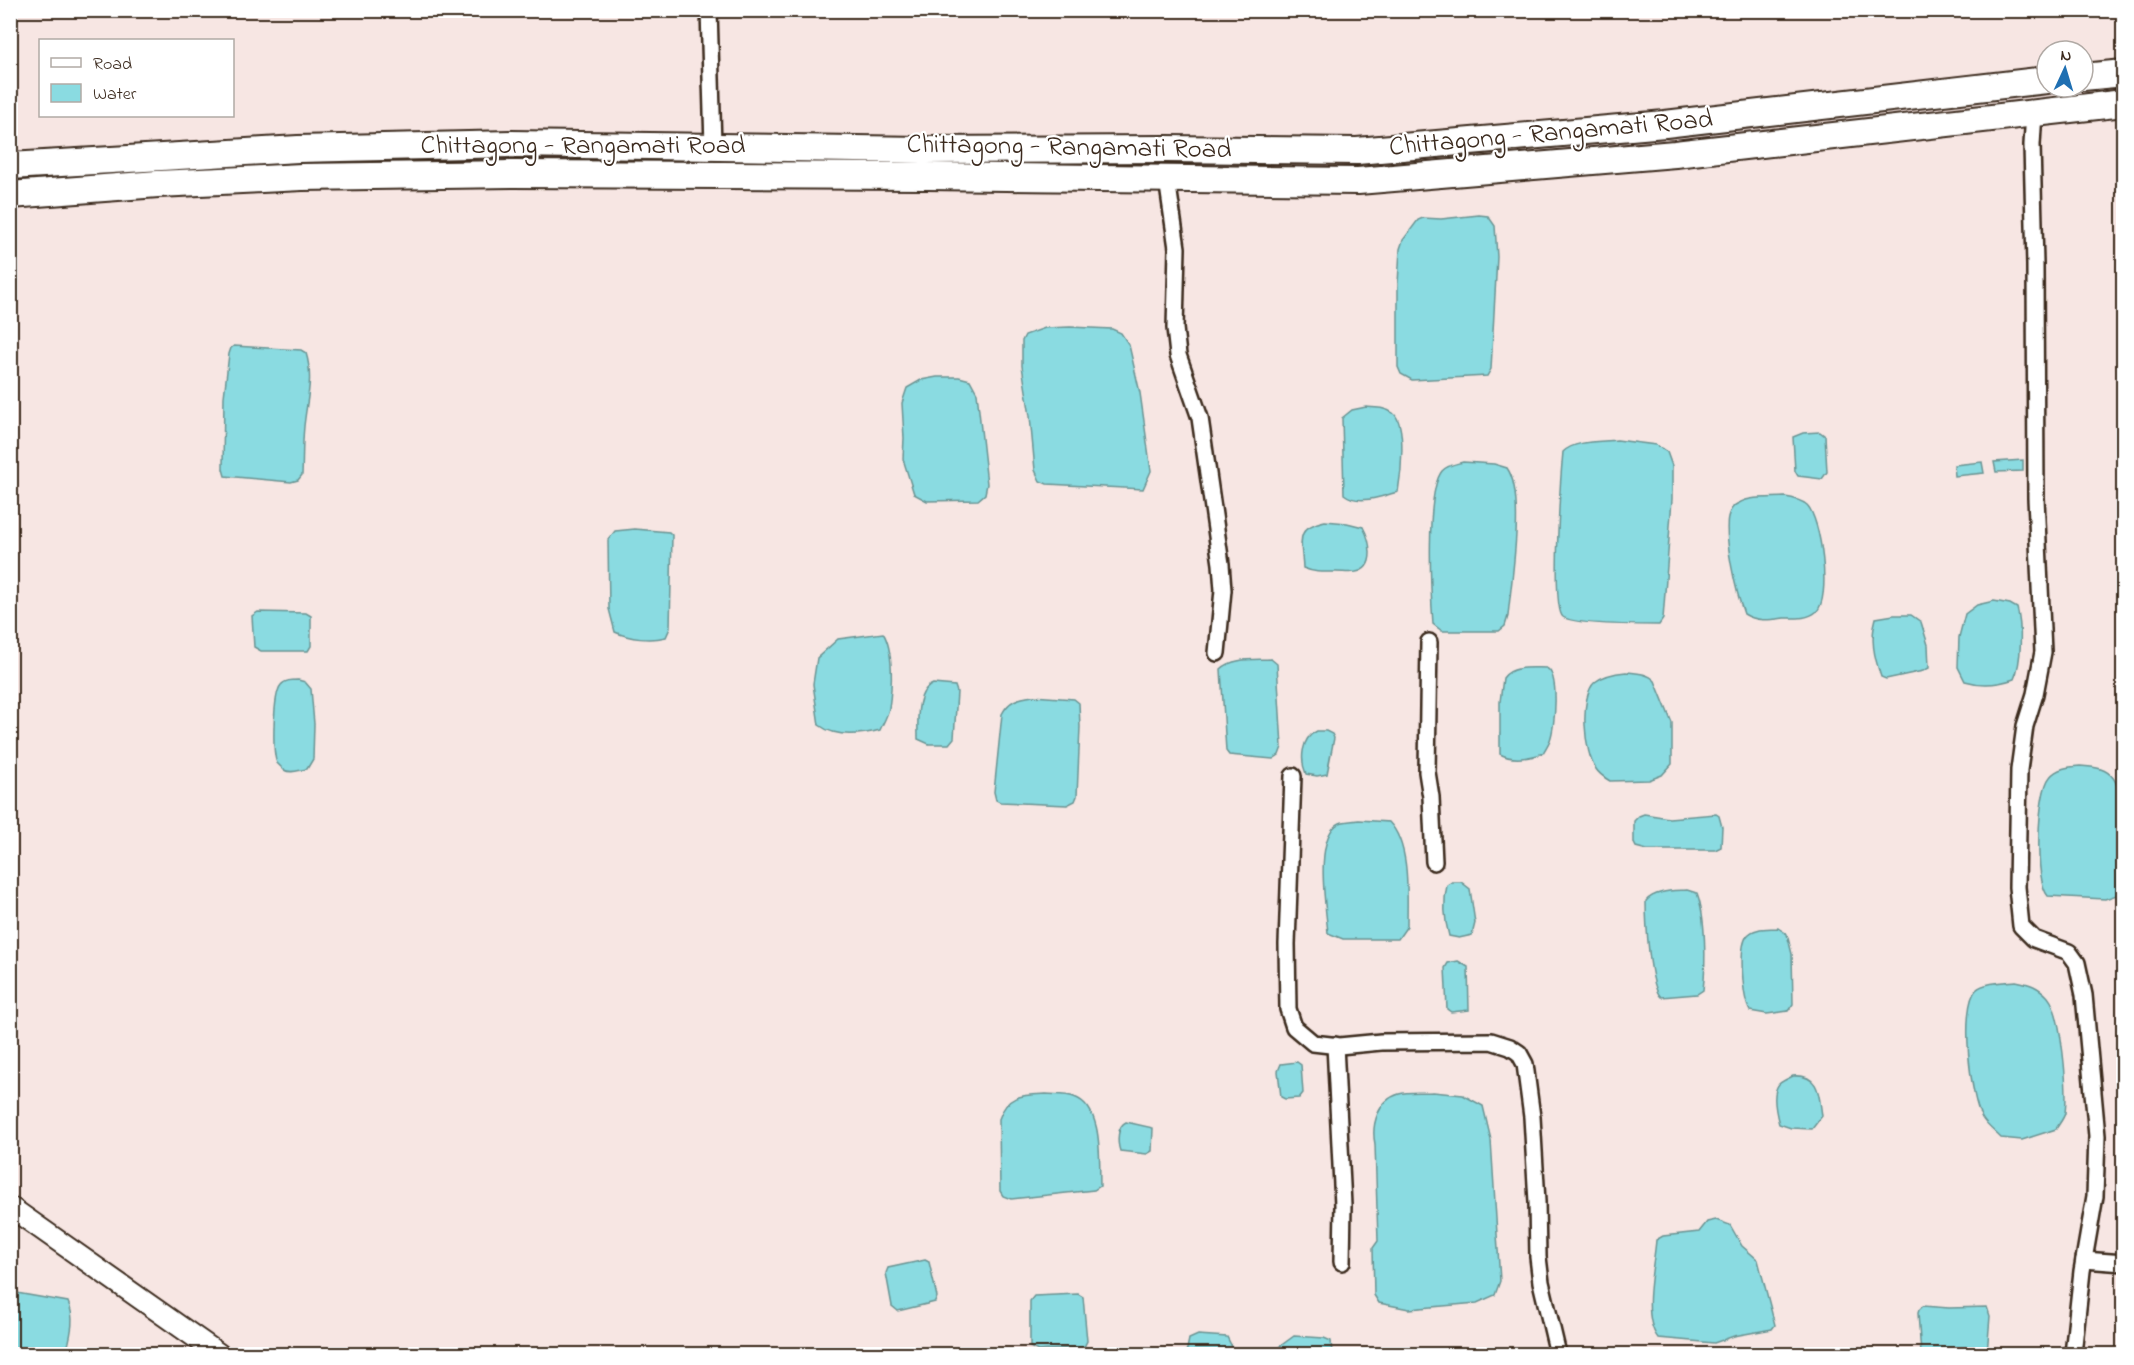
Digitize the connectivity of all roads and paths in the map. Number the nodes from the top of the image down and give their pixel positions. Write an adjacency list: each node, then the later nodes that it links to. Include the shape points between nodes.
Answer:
1 (709, 10): 7 (street)
2 (2124, 73): 3 (highway)
3 (2095, 76)
4 (2035, 81): 7 (highway, Chittagong - Rangamati Road, via 1665,123 1357,152)
5 (2124, 103): 6 (highway, Chittagong - Rangamati Road)
6 (2034, 112): 9 (highway, Chittagong - Rangamati Road, via 1675,154 1358,181); 17 (street, via 2036,498 2043,652 2021,759 2017,887 2021,927 2034,939 2069,952 2077,963 2084,995 2097,1136 2095,1196)
7 (713, 146): 8 (highway, Chittagong - Rangamati Road, via 511,144 298,149)
8 (10, 166)
9 (1167, 179): 10 (highway, Chittagong - Rangamati Road, via 500,174 302,177); 12 (street, via 1177,248 1178,355 1200,418 1221,564 1223,590)
10 (10, 195)
11 (1429, 642): 14 (street, via 1427,772)
12 (1217, 652)
13 (1293, 776): 15 (street, via 1288,1009 1294,1027 1313,1043)
14 (1434, 862)
15 (1335, 1045): 18 (street); 21 (street, via 1491,1041 1519,1053 1525,1064 1532,1117 1541,1282)
16 (10, 1207): 20 (street)
17 (2084, 1260): 19 (street); 22 (street)
18 (1342, 1262)
19 (2124, 1263)
20 (207, 1351)
21 (1558, 1354)
22 (2073, 1354)

